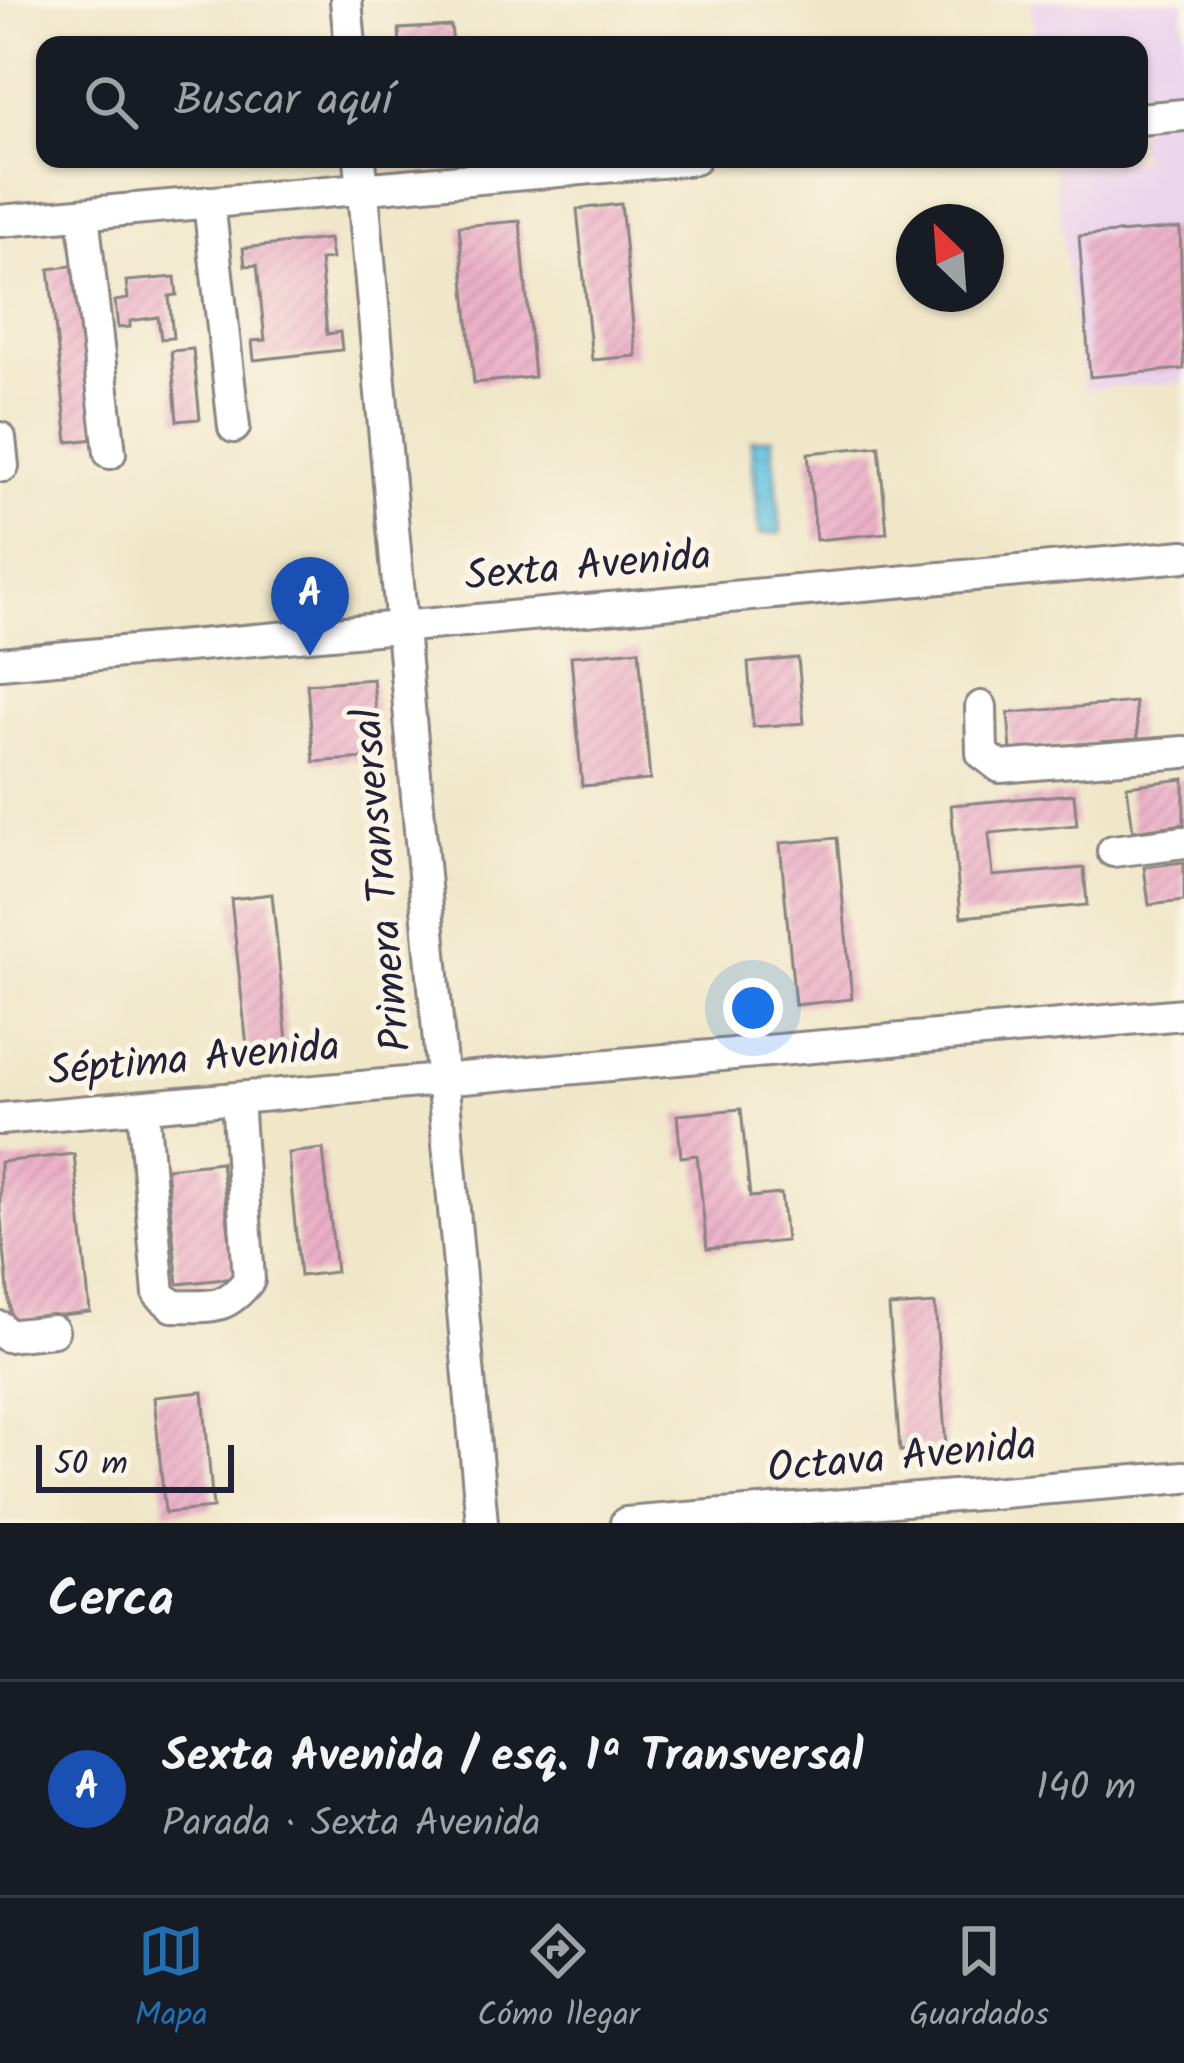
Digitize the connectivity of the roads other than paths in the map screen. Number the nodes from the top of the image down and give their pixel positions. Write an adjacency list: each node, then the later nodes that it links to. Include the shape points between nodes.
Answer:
1 (346, 0): 2 (street)
2 (349, 36)
3 (1184, 116): 4 (street)
4 (1148, 118)
5 (494, 168): 6 (street)
6 (361, 174): 7 (street); 13 (street, Primera Transversal)
7 (209, 202): 8 (street); 10 (street)
8 (83, 214): 9 (street); 11 (street)
9 (0, 220)
10 (234, 427)
11 (110, 454)
12 (1184, 556): 13 (street, Sexta Avenida)
13 (404, 626): 14 (street, Sexta Avenida); 20 (street, Primera Transversal)
14 (0, 663)
15 (982, 707): 16 (street, via 982,753 1000,767)
16 (1184, 752)
17 (1184, 842): 18 (street)
18 (1114, 851)
19 (1184, 1014): 20 (street, Séptima Avenida)
20 (442, 1080): 21 (street, Séptima Avenida); 28 (street, Primera Transversal)
21 (237, 1098): 22 (street, Séptima Avenida); 22 (street, via 248,1280 232,1301 213,1306 173,1306 159,1294)
22 (143, 1107): 23 (street, Séptima Avenida)
23 (0, 1119)
24 (0, 1328): 25 (street, via 7,1336)
25 (53, 1330)
26 (1184, 1478): 27 (street, Octava Avenida)
27 (722, 1519): 29 (street, Octava Avenida)
28 (482, 1523)
29 (626, 1523)

